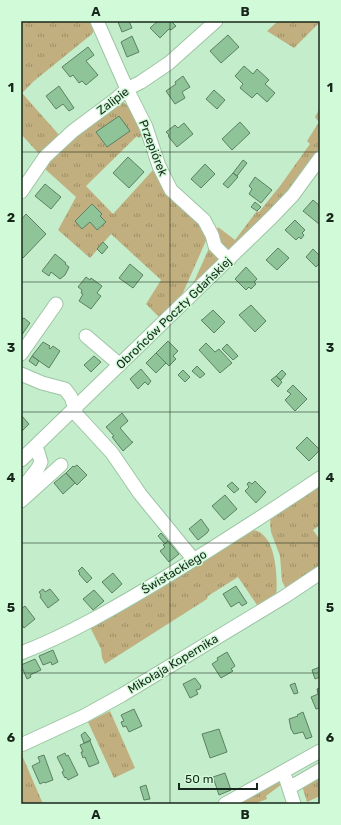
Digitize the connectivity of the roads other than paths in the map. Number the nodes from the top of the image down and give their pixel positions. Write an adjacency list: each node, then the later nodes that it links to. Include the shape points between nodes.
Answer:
1 (97, 21): 3 (street, Przepiórek)
2 (216, 21): 3 (street, Zalipie, via 169,63)
3 (127, 89): 5 (street, Zalipie, via 63,139 45,157); 6 (street, Przepiórek, via 146,127 159,166 171,190 204,220 215,246)
4 (320, 158): 6 (street, Obrońców Poczty Gdańskiej, via 282,206)
5 (21, 192)
6 (230, 260): 10 (street, Obrońców Poczty Gdańskiej)
7 (56, 304): 9 (street)
8 (86, 336): 10 (street)
9 (21, 354)
10 (120, 365): 12 (street, Obrońców Poczty Gdańskiej)
11 (21, 374): 12 (street, via 65,389)
12 (76, 408): 13 (street, Obrońców Poczty Gdańskiej); 19 (street, via 77,415 112,453 140,494)
13 (34, 448): 14 (street, Obrońców Poczty Gdańskiej); 17 (street, via 41,462)
14 (21, 460)
15 (61, 465): 18 (street)
16 (320, 478): 19 (street, Świstackiego)
17 (21, 490)
18 (21, 501)
19 (194, 560): 21 (street, Świstackiego, via 86,624)
20 (320, 573): 22 (street, Mikołaja Kopernika, via 122,695)
21 (21, 653)
22 (21, 745)
23 (320, 751): 25 (street)
24 (320, 770): 26 (street)
25 (284, 772): 26 (street); 27 (street)
26 (289, 788): 28 (street)
27 (225, 804)
28 (294, 804)

